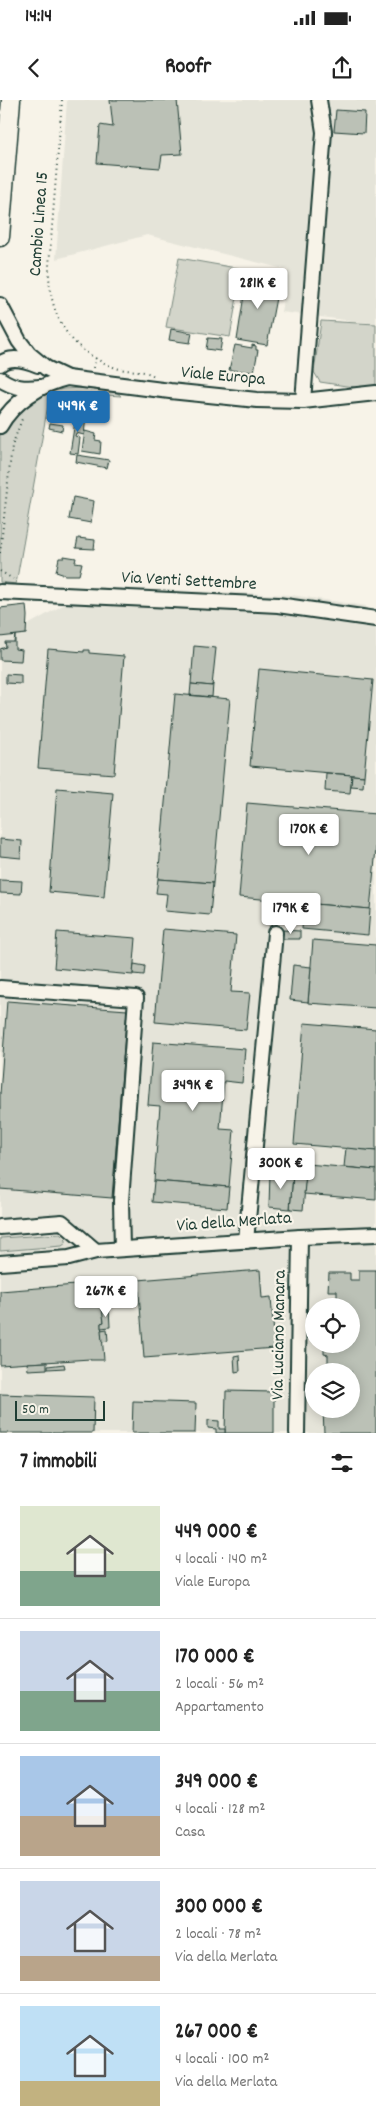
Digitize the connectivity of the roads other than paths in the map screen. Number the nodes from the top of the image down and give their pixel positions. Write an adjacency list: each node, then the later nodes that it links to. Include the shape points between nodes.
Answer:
1 (11, 100): 3 (main road)
2 (319, 100): 13 (street, via 324,132)
3 (4, 132): 4 (main road)
4 (1, 205): 5 (main road)
5 (0, 237)
6 (0, 305): 8 (street, Viale Europa, via 29,354)
7 (0, 364): 8 (street, via 16,359)
8 (46, 368): 9 (street, Viale Europa)
9 (67, 378): 11 (street, Viale Europa); 13 (street, Viale Europa, via 258,400)
10 (0, 379): 11 (street, via 12,387)
11 (44, 386): 14 (street, Viale Europa, via 15,406)
12 (376, 393): 13 (street, Viale Europa)
13 (303, 401)
14 (0, 426)
15 (0, 592): 16 (street, Via Venti Settembre, via 278,605)
16 (376, 619)
17 (275, 933): 22 (street)
18 (0, 988): 23 (street, via 136,998 121,1201)
19 (0, 1227): 24 (street, via 62,1222)
20 (376, 1234): 21 (street, Via della Merlata)
21 (300, 1237): 22 (street, Via della Merlata); 26 (street, Via Luciano Manara)
22 (246, 1241): 23 (street, Via della Merlata)
23 (122, 1249): 24 (street, Via della Merlata)
24 (96, 1251): 25 (street, Via della Merlata, via 69,1258)
25 (0, 1263)
26 (297, 1433)

